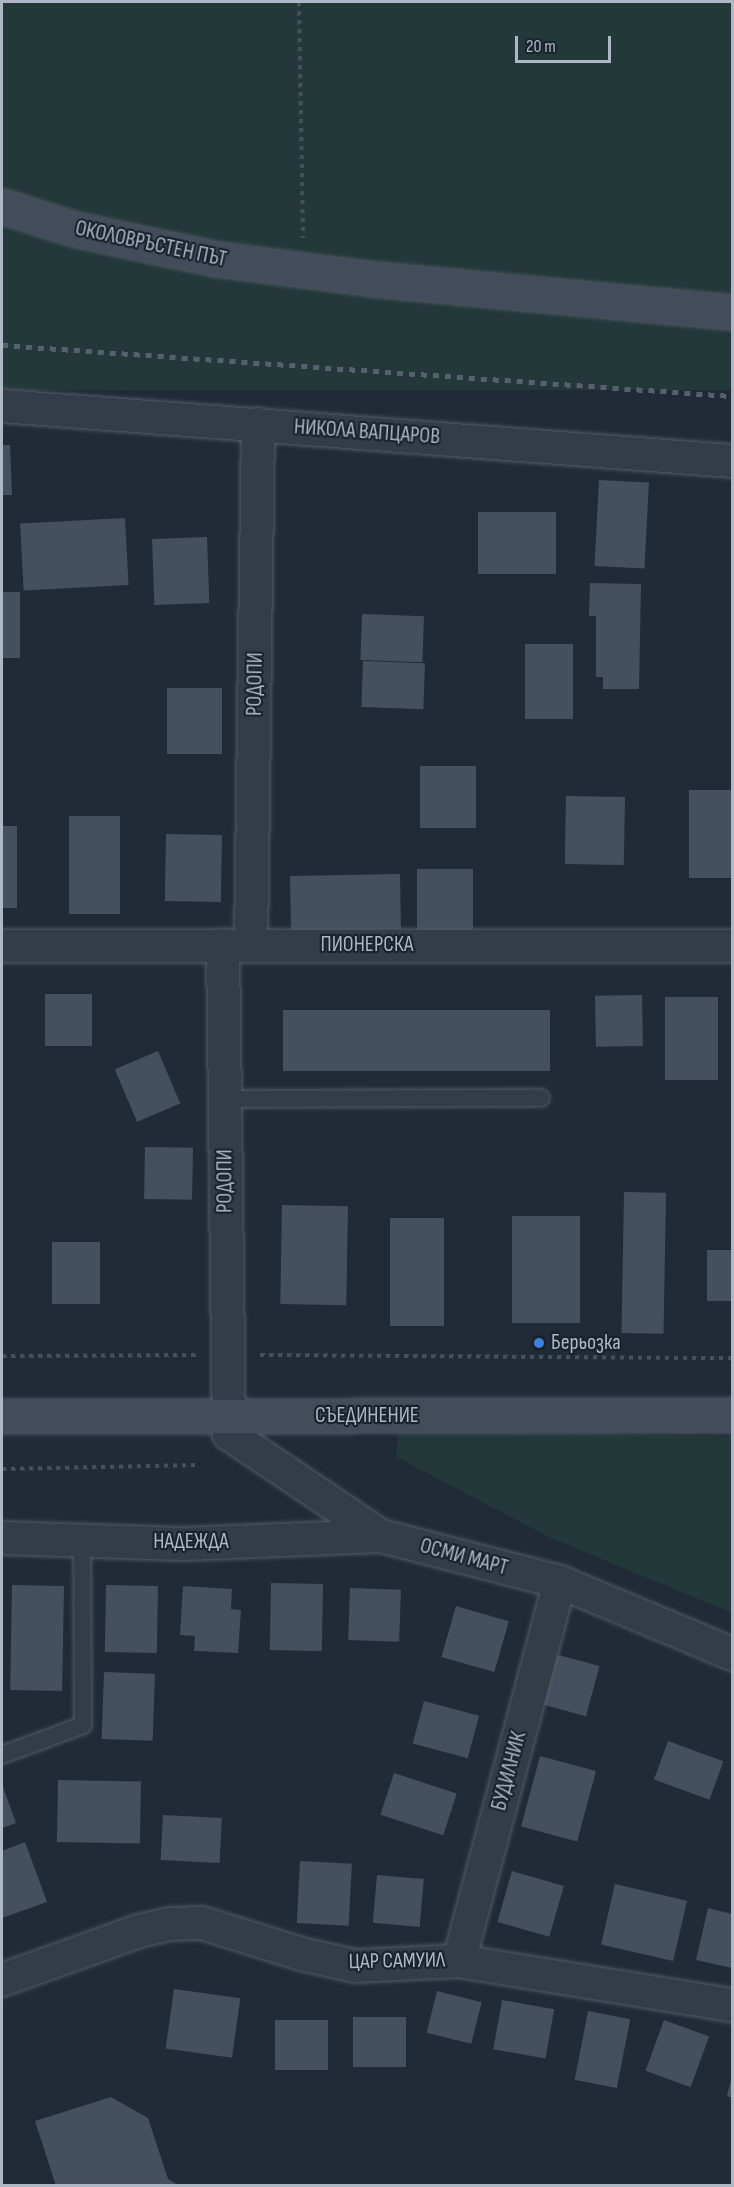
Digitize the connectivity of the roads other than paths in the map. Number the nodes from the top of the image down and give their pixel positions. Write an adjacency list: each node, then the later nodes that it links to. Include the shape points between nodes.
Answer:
1 (2, 206): 2 (street, ОКОЛОВРЪСТЕН ПЪТ, via 74,229 205,257)
2 (732, 312)
3 (2, 406): 4 (street, НИКОЛА ВАПЦАРОВ)
4 (258, 424): 5 (street, НИКОЛА ВАПЦАРОВ); 6 (street, РОДОПИ)
5 (732, 461)
6 (237, 945): 7 (street, ПИОНЕРСКА); 8 (street, ПИОНЕРСКА); 10 (street, РОДОПИ)
7 (2, 946)
8 (732, 946)
9 (541, 1098): 10 (lane)
10 (224, 1099): 13 (street, РОДОПИ)
11 (732, 1415): 13 (street, СЪЕДИНЕНИЕ)
12 (2, 1416): 13 (street, СЪЕДИНЕНИЕ, via 194,1413)
13 (228, 1425): 14 (street, ОСМИ МАРТ)
14 (381, 1536): 16 (street, НАДЕЖДА, via 183,1544); 17 (street, ОСМИ МАРТ)
15 (2, 1538): 16 (street, НАДЕЖДА)
16 (82, 1538): 19 (lane, via 83,1725)
17 (560, 1582): 18 (street, ОСМИ МАРТ); 20 (street, БУДИЛНИК)
18 (732, 1654)
19 (2, 1755)
20 (459, 1961): 21 (street, ЦАР САМУИЛ, via 355,1966 301,1954 202,1923 170,1924 139,1930); 22 (street, ЦАР САМУИЛ)
21 (2, 1980)
22 (732, 2005)

